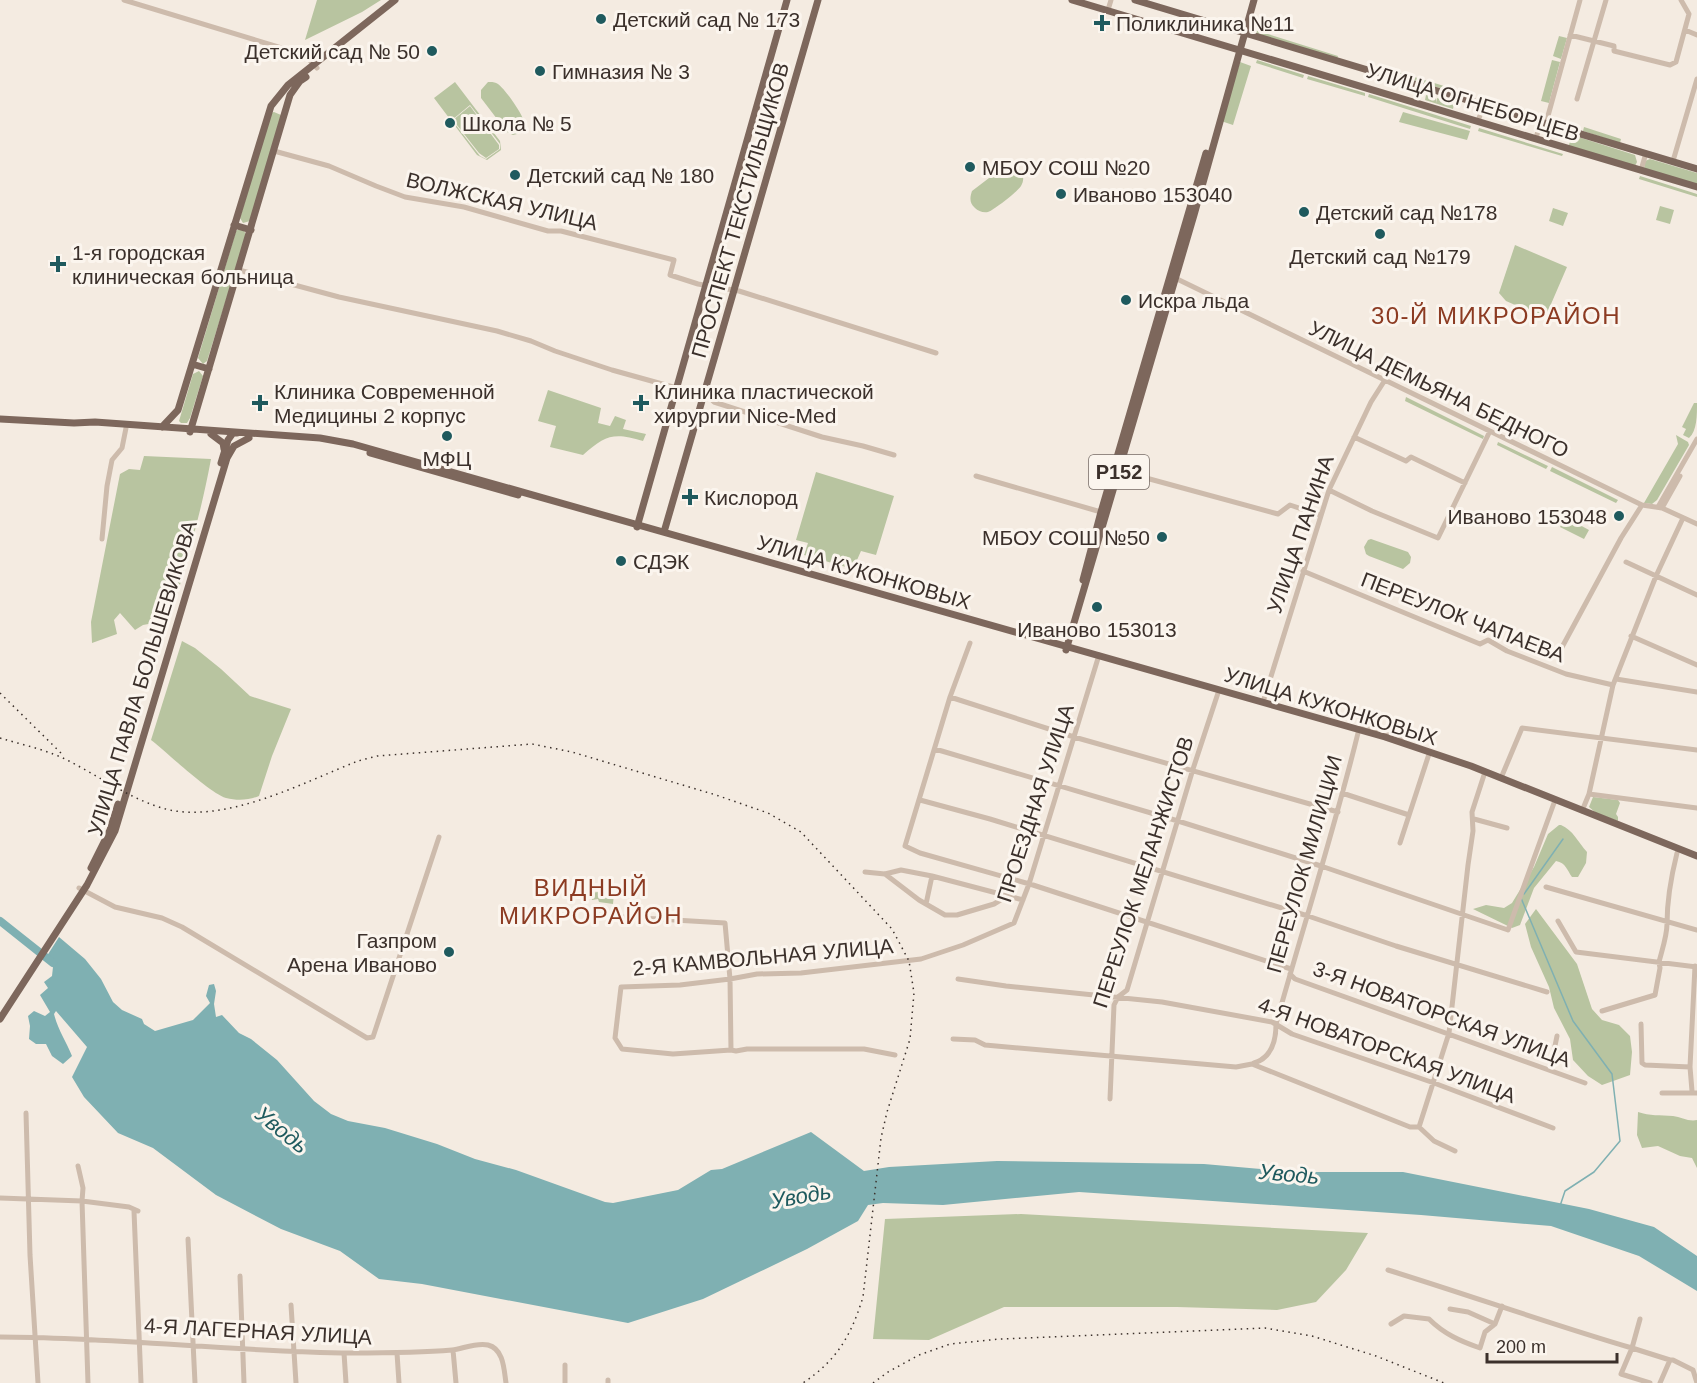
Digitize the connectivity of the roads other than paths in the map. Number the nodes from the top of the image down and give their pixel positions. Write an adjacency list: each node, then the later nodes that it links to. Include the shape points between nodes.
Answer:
1 (124, 0): 20 (street, via 305,56)
2 (395, 0): 20 (main road)
3 (401, 0): 20 (main road)
4 (787, 0): 39 (main road, ПРОСПЕКТ ТЕКСТИЛЬЩИКОВ)
5 (818, 0): 40 (main road, ПРОСПЕКТ ТЕКСТИЛЬЩИКОВ)
6 (1072, 0): 13 (main road, УЛИЦА ОГНЕБОРЦЕВ)
7 (1111, 0): 13 (street)
8 (1135, 0): 15 (main road, УЛИЦА ОГНЕБОРЦЕВ)
9 (1252, 0): 15 (main road, Р152)
10 (1580, 0): 16 (street)
11 (1606, 0): 18 (street)
12 (1681, 0): 14 (street, via 1689,14)
13 (1108, 10): 19 (main road, УЛИЦА ОГНЕБОРЦЕВ)
14 (1685, 30): 17 (street); 18 (street, via 1676,62 1670,65 1614,51 1614,46)
15 (1243, 31): 19 (main road, Р152); 23 (main road, УЛИЦА ОГНЕБОРЦЕВ)
16 (1570, 35): 18 (street); 27 (street)
17 (1697, 35)
18 (1594, 40): 22 (street)
19 (1238, 49): 26 (main road, УЛИЦА ОГНЕБОРЦЕВ); 38 (main road, Р152)
20 (316, 66): 24 (main road, via 288,85); 25 (main road, via 290,95)
21 (1697, 79): 31 (street)
22 (1577, 99)
23 (1484, 104): 26 (street); 27 (main road, УЛИЦА ОГНЕБОРЦЕВ)
24 (271, 106): 25 (main road); 35 (main road)
25 (286, 110): 29 (main road)
26 (1478, 121): 28 (main road, УЛИЦА ОГНЕБОРЦЕВ)
27 (1543, 122): 28 (street); 30 (main road, УЛИЦА ОГНЕБОРЦЕВ)
28 (1536, 138): 33 (main road, УЛИЦА ОГНЕБОРЦЕВ)
29 (274, 151): 36 (main road); 39 (street, ВОЛЖСКАЯ УЛИЦА, via 329,166 405,197 464,207 674,260 670,274)
30 (1646, 153): 31 (main road, УЛИЦА ОГНЕБОРЦЕВ); 33 (street)
31 (1673, 161): 32 (main road, УЛИЦА ОГНЕБОРЦЕВ)
32 (1697, 169)
33 (1641, 170): 34 (main road, УЛИЦА ОГНЕБОРЦЕВ)
34 (1697, 187)
35 (234, 225): 36 (main road); 42 (main road)
36 (251, 230): 37 (main road)
37 (239, 270): 43 (main road); 45 (street, via 339,297 497,331 612,370)
38 (1172, 277): 44 (street, УЛИЦА ДЕМЬЯНА БЕДНОГО); 62 (main road, Р152)
39 (706, 286): 40 (street); 45 (main road, ПРОСПЕКТ ТЕКСТИЛЬЩИКОВ)
40 (734, 291): 41 (street); 46 (main road, ПРОСПЕКТ ТЕКСТИЛЬЩИКОВ)
41 (936, 353)
42 (192, 364): 43 (main road); 49 (main road, via 178,410)
43 (209, 369): 47 (main road)
44 (1384, 380): 52 (street, УЛИЦА ДЕМЬЯНА БЕДНОГО); 55 (street, УЛИЦА ПАНИНА)
45 (677, 387): 46 (street); 71 (main road, ПРОСПЕКТ ТЕКСТИЛЬЩИКОВ)
46 (703, 396): 60 (street, via 822,437); 73 (main road, ПРОСПЕКТ ТЕКСТИЛЬЩИКОВ, via 668,520)
47 (194, 416): 51 (main road); 53 (main road, via 198,425)
48 (0, 420): 49 (main road, УЛИЦА КУКОНКОВЫХ); 50 (main road, УЛИЦА КУКОНКОВЫХ)
49 (162, 427): 51 (main road, УЛИЦА КУКОНКОВЫХ)
50 (126, 428): 51 (main road, УЛИЦА КУКОНКОВЫХ); 74 (street, via 122,448 110,469)
51 (190, 430): 53 (main road, УЛИЦА КУКОНКОВЫХ)
52 (1490, 431): 63 (street); 65 (street, УЛИЦА ДЕМЬЯНА БЕДНОГО)
53 (212, 432): 54 (main road, УЛИЦА КУКОНКОВЫХ); 59 (main road, via 223,443)
54 (233, 435): 56 (main road, УЛИЦА КУКОНКОВЫХ); 59 (main road); 71 (main road, УЛИЦА КУКОНКОВЫХ, via 320,438 353,444)
55 (1354, 437): 63 (street); 64 (street, УЛИЦА ПАНИНА)
56 (249, 438): 59 (main road, УЛИЦА ПАВЛА БОЛЬШЕВИКОВА, via 236,443); 71 (main road, УЛИЦА КУКОНКОВЫХ, via 352,448)
57 (1697, 439): 66 (street)
58 (1697, 446): 66 (street)
59 (226, 456): 125 (main road, УЛИЦА ПАВЛА БОЛЬШЕВИКОВА, via 119,801 103,846)
60 (894, 456)
61 (976, 476): 67 (street)
62 (1114, 477): 67 (main road, Р152); 68 (street, via 1146,478 1278,514 1290,505)
63 (1465, 483): 64 (street, via 1438,538)
64 (1329, 490): 68 (street, УЛИЦА ПАНИНА)
65 (1642, 505): 66 (street, УЛИЦА ДЕМЬЯНА БЕДНОГО); 83 (street)
66 (1660, 508): 69 (street, УЛИЦА ДЕМЬЯНА БЕДНОГО)
67 (1104, 512): 82 (main road, Р152)
68 (1320, 515): 76 (street, УЛИЦА ПАНИНА)
69 (1683, 518): 70 (street, УЛИЦА ДЕМЬЯНА БЕДНОГО); 77 (street)
70 (1697, 524)
71 (637, 527): 72 (main road, УЛИЦА КУКОНКОВЫХ)
72 (648, 530): 73 (main road, УЛИЦА КУКОНКОВЫХ); 79 (main road, УЛИЦА КУКОНКОВЫХ)
73 (661, 531): 79 (main road, УЛИЦА КУКОНКОВЫХ)
74 (102, 539)
75 (1626, 562): 77 (street)
76 (1304, 571): 87 (street, ПЕРЕУЛОК ЧАПАЕВА, via 1480,644 1488,640 1566,674); 91 (street, УЛИЦА ПАНИНА)
77 (1656, 576): 78 (street); 80 (street)
78 (1697, 595)
79 (923, 608): 82 (main road, УЛИЦА КУКОНКОВЫХ)
80 (1631, 636): 85 (street); 86 (street)
81 (970, 643): 90 (street)
82 (1065, 648): 84 (main road, УЛИЦА КУКОНКОВЫХ)
83 (1562, 649)
84 (1098, 657): 89 (main road, УЛИЦА КУКОНКОВЫХ); 91 (main road, УЛИЦА КУКОНКОВЫХ); 93 (street, ПРОЕЗДНАЯ УЛИЦА)
85 (1697, 665)
86 (1616, 679): 87 (street); 88 (street)
87 (1613, 685): 94 (street)
88 (1697, 692)
89 (1218, 693): 91 (main road, УЛИЦА КУКОНКОВЫХ); 98 (street, ПЕРЕУЛОК МЕЛАНЖИСТОВ)
90 (950, 697): 93 (street); 95 (street)
91 (1262, 704): 92 (main road, УЛИЦА КУКОНКОВЫХ)
92 (1359, 731): 97 (main road, УЛИЦА КУКОНКОВЫХ); 100 (main road, УЛИЦА КУКОНКОВЫХ); 102 (street, ПЕРЕУЛОК МИЛИЦИИ)
93 (1074, 736): 98 (street); 101 (street, ПРОЕЗДНАЯ УЛИЦА)
94 (1601, 737): 96 (street); 100 (street, via 1522,728); 103 (street)
95 (935, 749): 101 (street); 104 (street)
96 (1697, 750)
97 (1429, 754): 99 (main road, УЛИЦА КУКОНКОВЫХ); 109 (street)
98 (1193, 769): 108 (street); 111 (street, ПЕРЕУЛОК МЕЛАНЖИСТОВ)
99 (1484, 775): 105 (main road, УЛИЦА КУКОНКОВЫХ); 110 (street, via 1472,812)
100 (1501, 778): 107 (main road, УЛИЦА КУКОНКОВЫХ)
101 (1059, 785): 111 (street); 113 (street, ПРОЕЗДНАЯ УЛИЦА)
102 (1342, 793): 108 (street, ПЕРЕУЛОК МИЛИЦИИ); 109 (street)
103 (1589, 794): 106 (street); 107 (street)
104 (920, 800): 113 (street); 123 (street, 3-Я НОВАТОРСКАЯ УЛИЦА, via 905,846)
105 (1554, 803): 116 (main road, УЛИЦА КУКОНКОВЫХ); 129 (street, via 1508,930)
106 (1697, 808)
107 (1582, 811): 117 (main road, УЛИЦА КУКОНКОВЫХ)
108 (1338, 812): 118 (street, ПЕРЕУЛОК МИЛИЦИИ)
109 (1409, 815): 115 (street)
110 (1474, 819): 112 (street); 129 (street)
111 (1178, 821): 118 (street); 119 (street, ПЕРЕУЛОК МЕЛАНЖИСТОВ)
112 (1507, 828)
113 (1043, 836): 119 (street); 123 (street, ПРОЕЗДНАЯ УЛИЦА)
114 (439, 837): 125 (street, via 371,1038 182,927 115,907)
115 (1400, 843)
116 (1677, 853): 117 (main road, УЛИЦА КУКОНКОВЫХ); 134 (street)
117 (1697, 859)
118 (1321, 866): 129 (street); 130 (street, ПЕРЕУЛОК МИЛИЦИИ)
119 (1162, 871): 130 (street); 133 (street, ПЕРЕУЛОК МЕЛАНЖИСТОВ)
120 (865, 872): 121 (street)
121 (885, 874): 122 (street, via 901,870); 128 (street)
122 (932, 876): 126 (street); 128 (street)
123 (1029, 884): 127 (street, ПРОЕЗДНАЯ УЛИЦА); 133 (street, 3-Я НОВАТОРСКАЯ УЛИЦА)
124 (1546, 887): 134 (street)
125 (81, 889): 139 (main road, УЛИЦА ПАВЛА БОЛЬШЕВИКОВА)
126 (1007, 896): 127 (street); 128 (street, via 957,915 945,915)
127 (1023, 900): 136 (street, ПРОЕЗДНАЯ УЛИЦА, via 1014,923 963,945)
128 (926, 904)
129 (1462, 915): 138 (street)
130 (1308, 916): 138 (street); 141 (street, ПЕРЕУЛОК МИЛИЦИИ)
131 (624, 917): 142 (street, via 725,923)
132 (1558, 921): 137 (street, via 1576,952)
133 (1147, 922): 141 (street, 3-Я НОВАТОРСКАЯ УЛИЦА); 145 (street, ПЕРЕУЛОК МЕЛАНЖИСТОВ, via 1127,990)
134 (1667, 923): 135 (street); 137 (street)
135 (1697, 930)
136 (909, 961): 142 (street, 2-Я КАМВОЛЬНАЯ УЛИЦА)
137 (1659, 962): 140 (street); 146 (street, via 1655,995)
138 (1458, 964): 144 (street); 151 (street)
139 (32, 966): 147 (main road); 148 (main road)
140 (1696, 967): 158 (street)
141 (1291, 971): 149 (street, ПЕРЕУЛОК МИЛИЦИИ); 151 (street, 3-Я НОВАТОРСКАЯ УЛИЦА, via 1295,979)
142 (730, 979): 154 (street); 154 (street, 2-Я КАМВОЛЬНАЯ УЛИЦА, via 621,987 615,1038 622,1049 673,1054)
143 (958, 980): 145 (street, 4-Я НОВАТОРСКАЯ УЛИЦА)
144 (1547, 992)
145 (1118, 997): 149 (street, 4-Я НОВАТОРСКАЯ УЛИЦА, via 1218,1011); 156 (street, ПЕРЕУЛОК МЕЛАНЖИСТОВ, via 1114,1005)
146 (1602, 1011)
147 (0, 1012)
148 (0, 1019)
149 (1276, 1024): 157 (street, ПЕРЕУЛОК МИЛИЦИИ, via 1269,1055); 160 (street, 4-Я НОВАТОРСКАЯ УЛИЦА, via 1292,1034)
150 (1641, 1024): 158 (street, via 1642,1063)
151 (1449, 1033): 159 (street, 3-Я НОВАТОРСКАЯ УЛИЦА); 160 (street)
152 (1557, 1036): 159 (street)
153 (953, 1040): 156 (street)
154 (731, 1050): 155 (street, via 855,1048)
155 (895, 1055)
156 (1112, 1057): 157 (street, via 1236,1067); 164 (street, ПЕРЕУЛОК МЕЛАНЖИСТОВ)
157 (1252, 1064): 166 (street, via 1410,1127)
158 (1690, 1067): 162 (street)
159 (1550, 1070): 161 (street, 3-Я НОВАТОРСКАЯ УЛИЦА)
160 (1434, 1083): 166 (street); 167 (street, 4-Я НОВАТОРСКАЯ УЛИЦА)
161 (1585, 1083)
162 (1694, 1092): 163 (street)
163 (1662, 1093)
164 (1110, 1099)
165 (26, 1113): 171 (street)
166 (1419, 1127): 168 (street, via 1434,1142)
167 (1553, 1128)
168 (1455, 1151)
169 (78, 1166): 172 (street)
170 (0, 1198): 171 (street)
171 (30, 1200): 172 (street); 183 (street)
172 (82, 1201): 184 (street); 185 (street, via 136,1211)
173 (188, 1239): 186 (street)
174 (1388, 1270): 177 (street)
175 (240, 1276): 187 (street)
176 (291, 1305): 189 (street)
177 (1502, 1306): 181 (street); 188 (street)
178 (1450, 1309): 181 (street)
179 (1640, 1319): 188 (street)
180 (1390, 1324): 181 (street, via 1404,1316 1429,1319 1453,1338 1480,1348 1485,1332)
181 (1494, 1324)
182 (0, 1336): 183 (street, 4-Я ЛАГЕРНАЯ УЛИЦА)
183 (35, 1336): 184 (street, 4-Я ЛАГЕРНАЯ УЛИЦА); 195 (street)
184 (87, 1338): 185 (street, 4-Я ЛАГЕРНАЯ УЛИЦА); 196 (street)
185 (138, 1342): 186 (street, 4-Я ЛАГЕРНАЯ УЛИЦА); 197 (street)
186 (194, 1345): 187 (street, 4-Я ЛАГЕРНАЯ УЛИЦА); 198 (street)
187 (242, 1347): 189 (street, 4-Я ЛАГЕРНАЯ УЛИЦА); 199 (street)
188 (1632, 1348): 193 (street); 206 (street, via 1621,1374)
189 (293, 1350): 191 (street, 4-Я ЛАГЕРНАЯ УЛИЦА); 200 (street)
190 (453, 1350): 192 (street, 4-Я ЛАГЕРНАЯ УЛИЦА); 203 (street); 204 (street, 4-Я ЛАГЕРНАЯ УЛИЦА, via 488,1345 499,1353)
191 (344, 1353): 192 (street, 4-Я ЛАГЕРНАЯ УЛИЦА); 201 (street)
192 (397, 1353): 202 (street)
193 (1670, 1360): 207 (street); 208 (street, via 1693,1370)
194 (565, 1365): 205 (street)
195 (38, 1383)
196 (88, 1383)
197 (141, 1383)
198 (195, 1383)
199 (244, 1383)
200 (296, 1383)
201 (346, 1383)
202 (399, 1383)
203 (456, 1383)
204 (506, 1383)
205 (565, 1383)
206 (1650, 1383)
207 (1660, 1383)
208 (1697, 1383)

